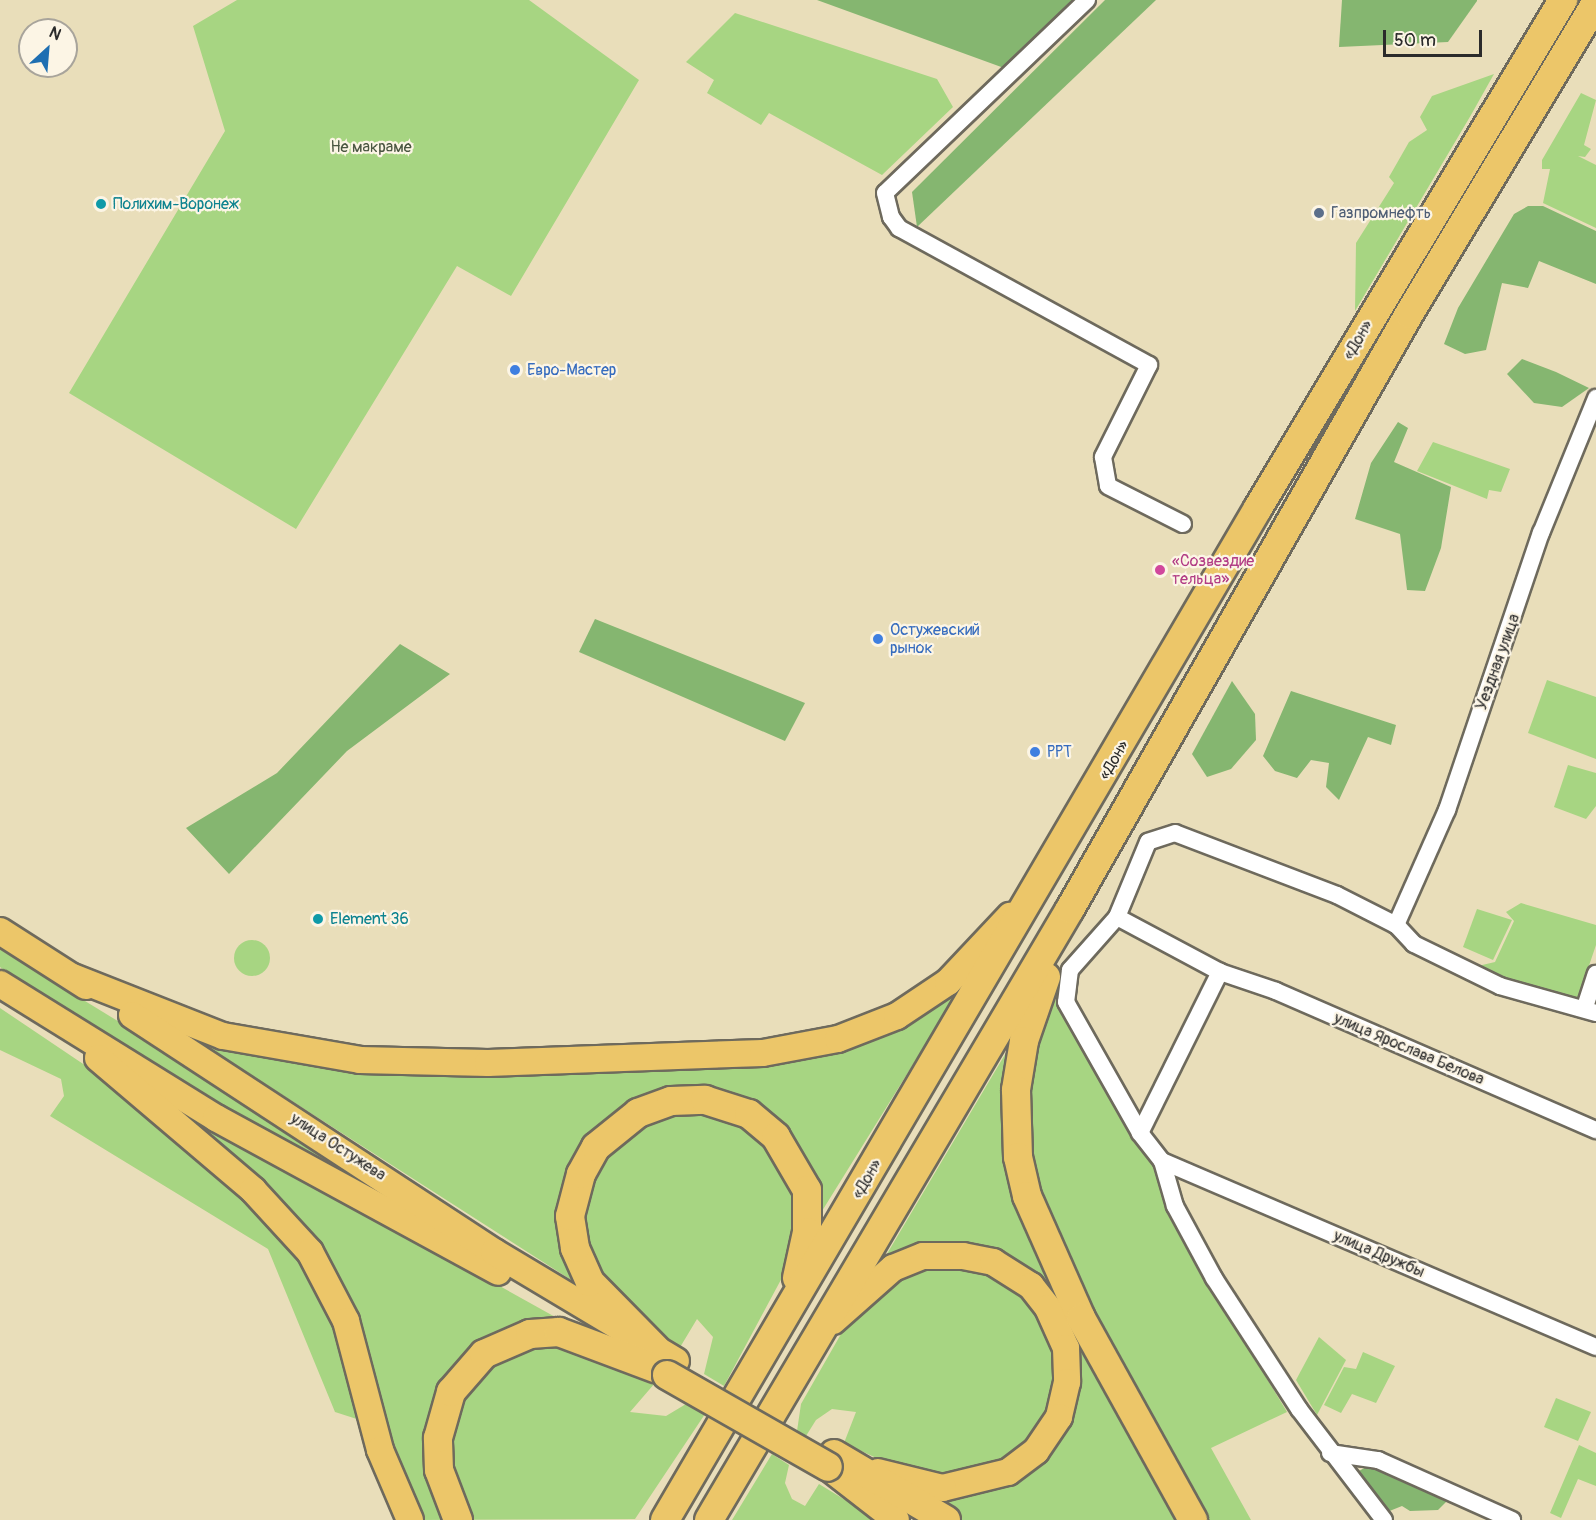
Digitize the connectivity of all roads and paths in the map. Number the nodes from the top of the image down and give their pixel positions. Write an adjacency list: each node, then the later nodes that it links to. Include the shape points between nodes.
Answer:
1 (1087, 0): 5 (street, via 885,193 891,218 899,228 1149,365 1103,457 1108,486)
2 (1563, 0): 6 (highway, «Дон», via 1246,528)
3 (1596, 3): 7 (highway, «Дон», via 1314,478)
4 (1596, 398): 9 (street, Уездная улица, via 1541,533 1447,810)
5 (1183, 524)
6 (1046, 875): 13 (main road, via 962,969 915,1005 838,1039 763,1053 468,1064 360,1060 223,1036); 20 (highway, «Дон»)
7 (1070, 909): 21 (highway, «Дон»); 35 (highway, via 1019,1065 1018,1157 1052,1259)
8 (1117, 917): 9 (street, via 1148,842 1166,833 1199,840 1286,872); 11 (street, улица Ярослава Белова); 18 (street, via 1076,962 1064,987 1066,1002)
9 (1396, 925): 16 (street, via 1414,944 1500,986)
10 (0, 931): 13 (main road, улица Остужева)
11 (1220, 972): 17 (street, улица Ярослава Белова, via 1276,991); 18 (street)
12 (1596, 974): 16 (street)
13 (73, 977): 23 (main road, улица Остужева)
14 (0, 984): 15 (main road, улица Остужева)
15 (24, 1000): 23 (main road, улица Остужева, via 226,1123); 28 (main road, via 226,1166 310,1252 346,1321 380,1450)
16 (1591, 1010)
17 (1596, 1130)
18 (1140, 1133): 19 (street)
19 (1162, 1161): 22 (street, улица Дружбы); 24 (street, via 1167,1188 1192,1240)
20 (783, 1317): 23 (highway, via 807,1232 802,1175 776,1137 749,1114 705,1100 671,1101 638,1113 596,1147 581,1174 570,1216 575,1248 590,1282); 26 (highway, «Дон»)
21 (816, 1338): 25 (main road, via 893,1268 923,1256 963,1256 993,1262 1031,1286 1055,1321 1068,1365 1065,1400 1051,1433 1027,1459 997,1478 933,1487); 27 (highway, «Дон»)
22 (1596, 1347)
23 (663, 1363): 25 (highway); 29 (highway, via 559,1332 530,1334 484,1354 451,1392 438,1438 439,1470)
24 (1330, 1453): 36 (street); 37 (street, via 1378,1460)
25 (831, 1461): 32 (main road); 33 (highway); 34 (highway)
26 (681, 1491): 30 (highway); 31 (highway, «Дон»)
27 (712, 1516)
28 (410, 1520)
29 (458, 1520)
30 (649, 1520)
31 (665, 1520)
32 (896, 1520)
33 (913, 1520)
34 (946, 1520)
35 (1193, 1520)
36 (1384, 1520)
37 (1512, 1520)

